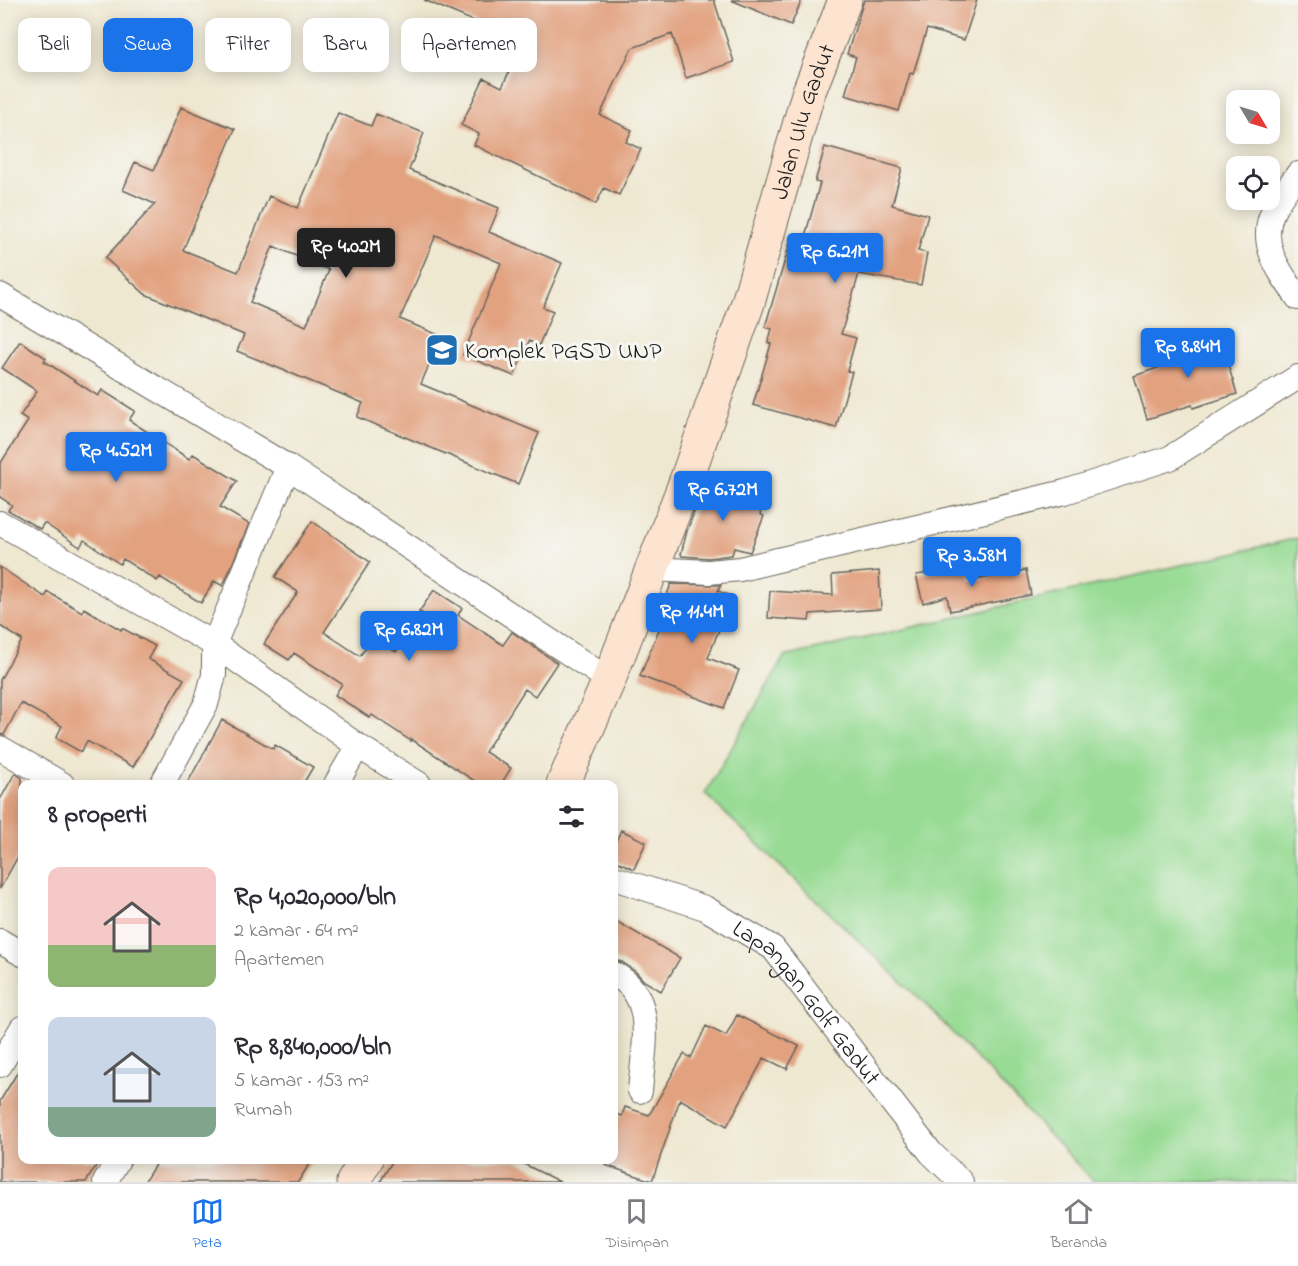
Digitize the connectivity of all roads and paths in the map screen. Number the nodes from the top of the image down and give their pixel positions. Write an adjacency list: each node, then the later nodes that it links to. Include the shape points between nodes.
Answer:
1 (845, 0): 8 (street, Jalan Ulu Gadut, via 808,94 748,303)
2 (1298, 174): 4 (street, via 1273,210 1266,239 1278,269)
3 (0, 295): 6 (street)
4 (1298, 298)
5 (1298, 377): 8 (street, via 1170,458 1065,492 740,569)
6 (288, 467): 9 (street); 10 (street)
7 (0, 523): 9 (street)
8 (651, 569): 10 (street, Jalan Ulu Gadut)
9 (214, 644): 11 (street); 14 (street, via 214,675 206,704)
10 (609, 680): 17 (street, Jalan Ulu Gadut)
11 (358, 746): 15 (street); 16 (street)
12 (0, 748): 13 (street)
13 (55, 780)
14 (164, 780)
15 (338, 780)
16 (413, 780)
17 (565, 780)
18 (618, 879): 27 (street, Lapangan Golf Gadut, via 705,908 773,948 931,1153)
19 (0, 941): 20 (street)
20 (18, 952)
21 (618, 977): 24 (street, via 633,987 642,1007)
22 (18, 1035): 23 (street)
23 (0, 1065)
24 (640, 1091)
25 (116, 1164): 26 (street)
26 (105, 1182)
27 (961, 1182)

